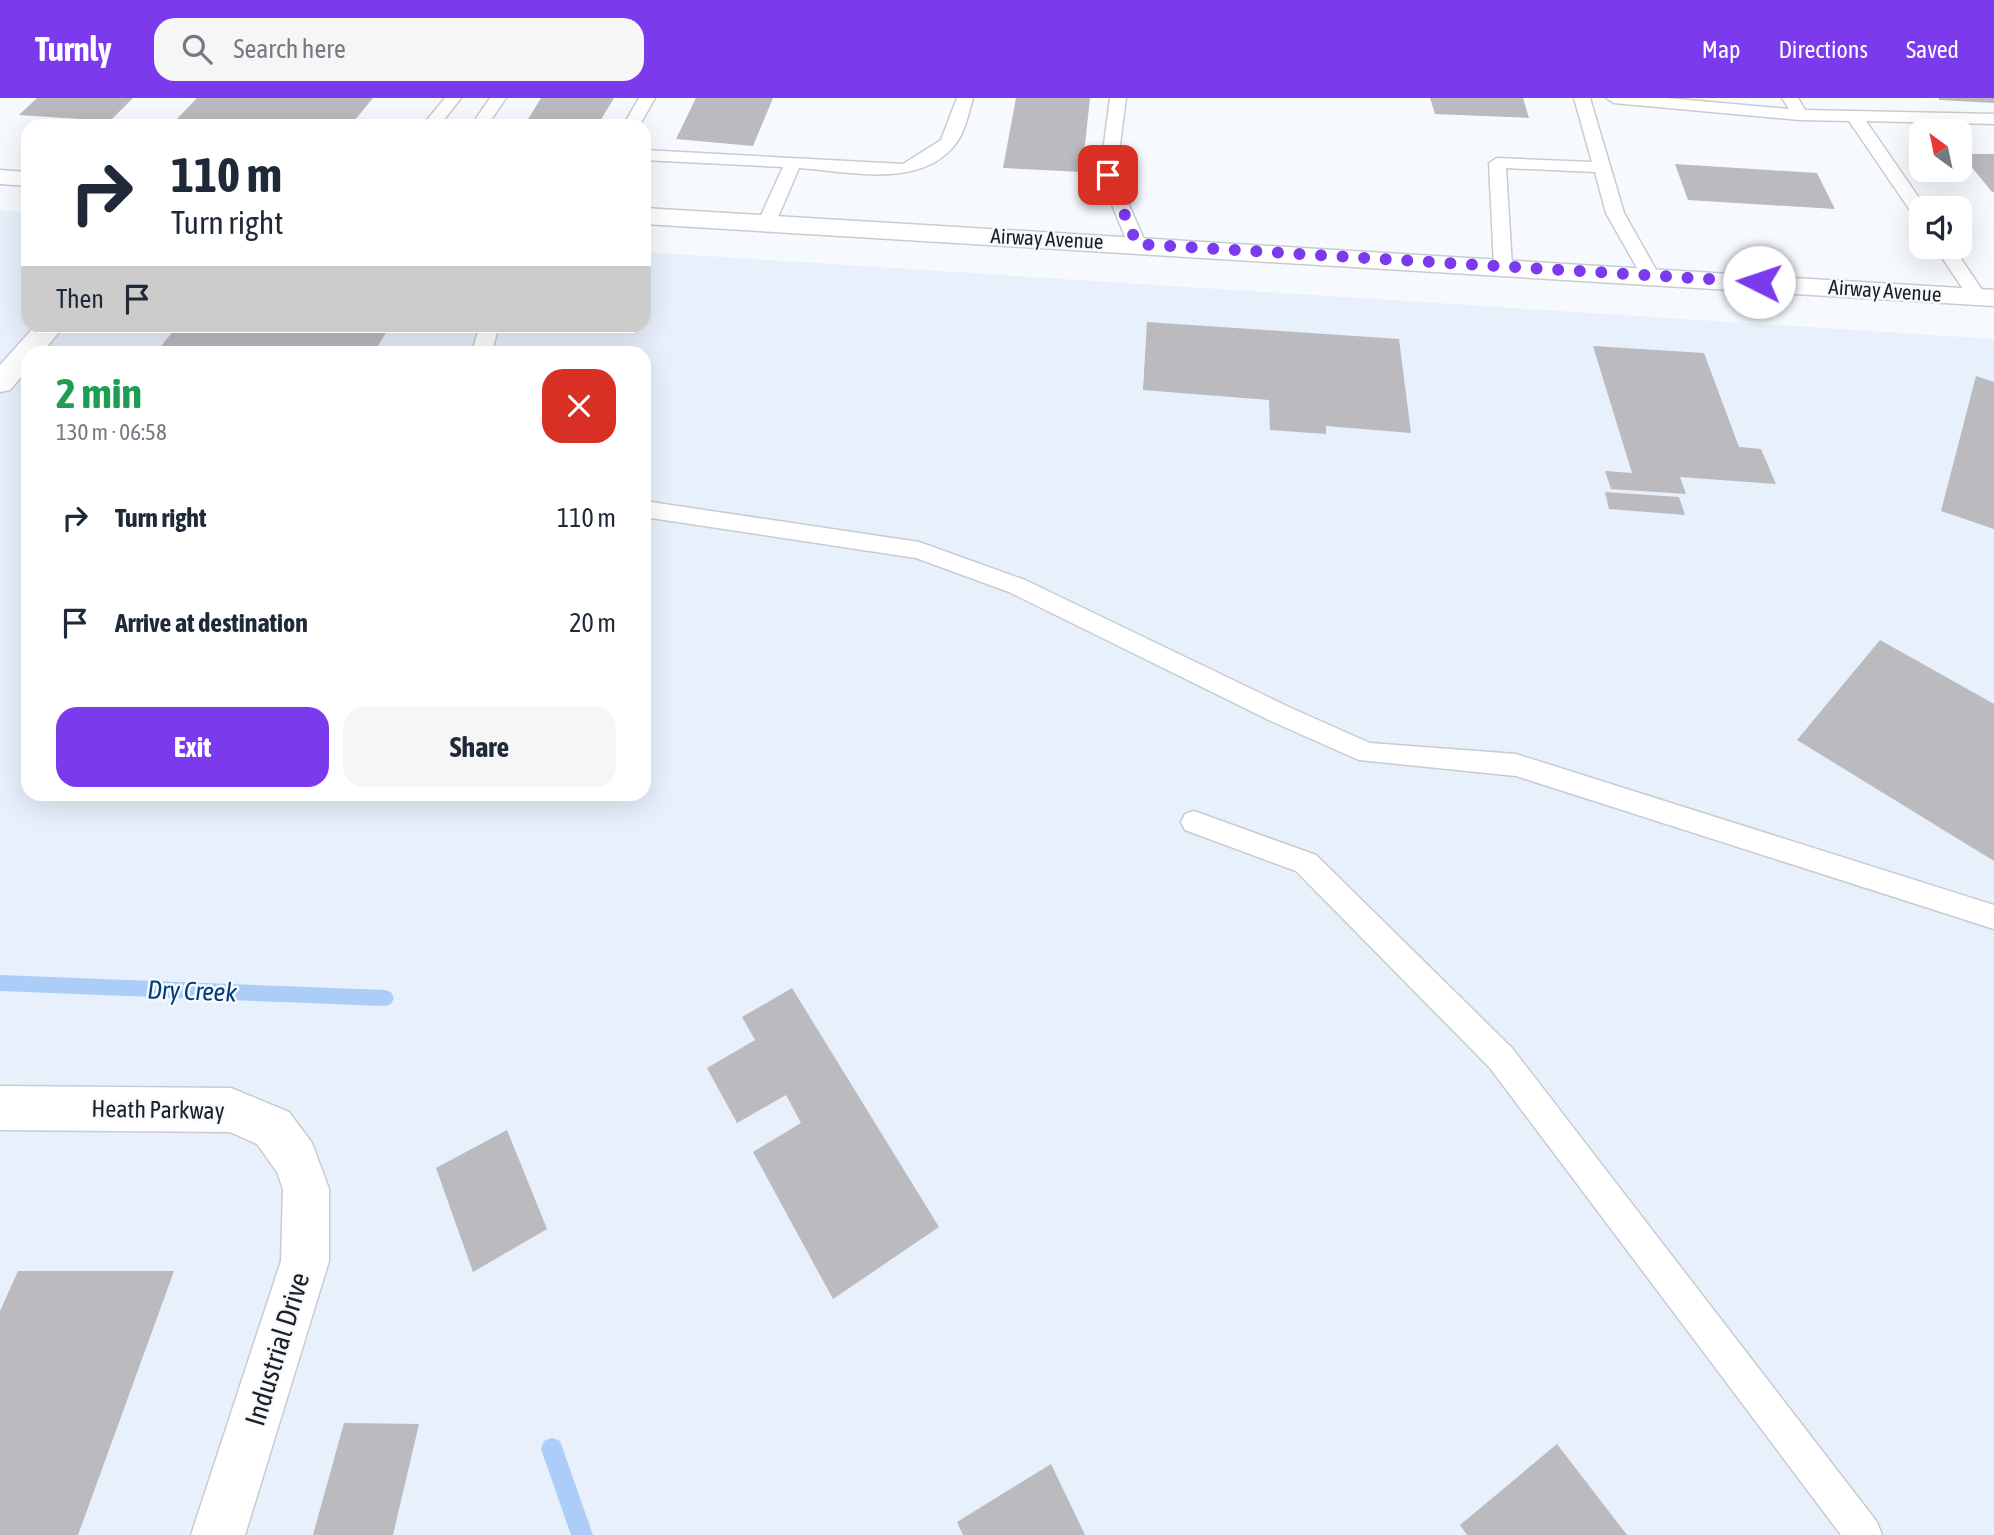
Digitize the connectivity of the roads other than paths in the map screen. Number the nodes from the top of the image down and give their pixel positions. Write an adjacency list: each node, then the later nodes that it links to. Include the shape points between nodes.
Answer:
1 (453, 98): 11 (lane)
2 (498, 98): 12 (lane)
3 (647, 98): 13 (lane)
4 (965, 98): 16 (lane, via 954,139 905,169)
5 (1118, 98): 23 (lane, via 1108,175)
6 (1582, 98): 17 (lane)
7 (1614, 98): 9 (lane)
8 (1790, 98): 9 (lane)
9 (1800, 115): 10 (lane)
10 (1854, 116): 14 (lane); 20 (lane)
11 (436, 119)
12 (484, 119)
13 (635, 119)
14 (1994, 119)
15 (651, 155): 16 (lane)
16 (793, 163): 22 (lane)
17 (1602, 167): 25 (lane, via 1497,163); 26 (lane, via 1615,213)
18 (0, 177): 19 (street)
19 (21, 178)
20 (1909, 196)
21 (651, 216): 22 (street, Airway Avenue)
22 (766, 224): 23 (street, Airway Avenue)
23 (1137, 244): 25 (street, Airway Avenue)
24 (1954, 259): 27 (lane)
25 (1503, 266): 26 (street, Airway Avenue)
26 (1650, 275): 27 (street, Airway Avenue)
27 (1986, 297)
28 (21, 359): 29 (street)
29 (0, 383)
30 (651, 510): 32 (lane, via 919,550 1017,586 1368,753 1516,765)
31 (1194, 822): 36 (lane, via 1306,863 1501,1058)
32 (1994, 918)
33 (0, 1108): 34 (street, Heath Parkway, via 231,1110 273,1128)
34 (296, 1159): 35 (street, Industrial Drive, via 306,1189 305,1261)
35 (218, 1535)
36 (1864, 1535)

